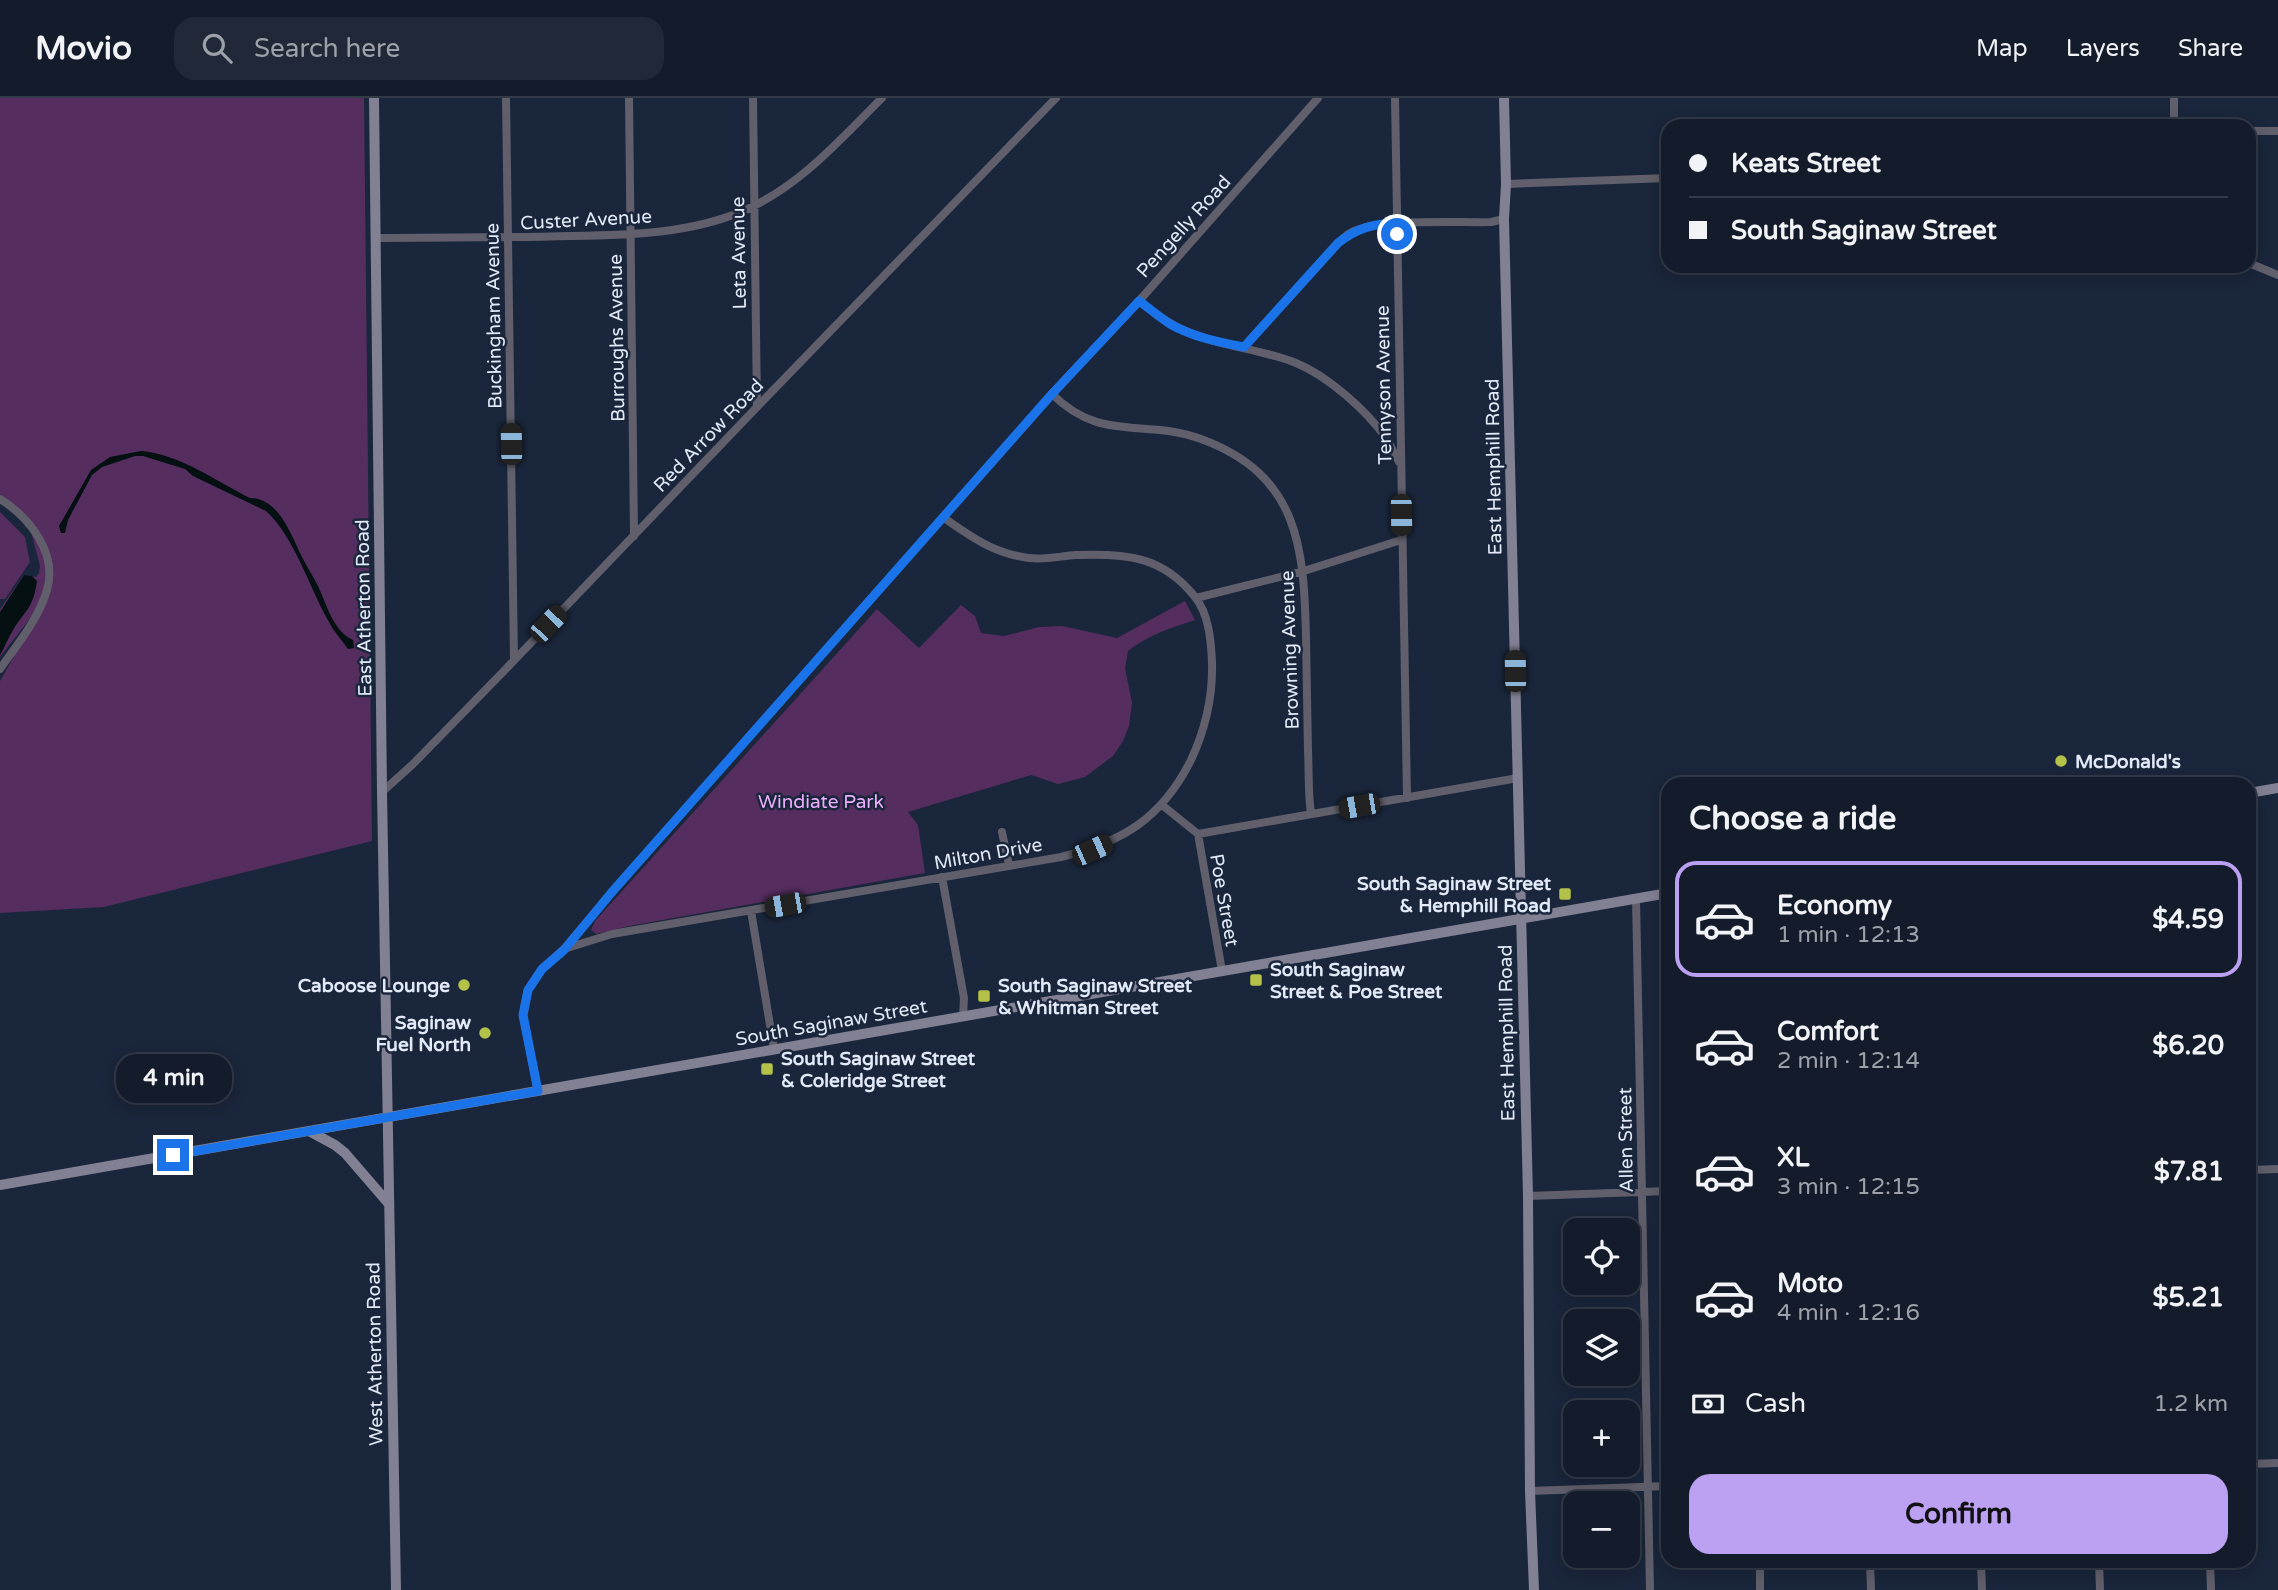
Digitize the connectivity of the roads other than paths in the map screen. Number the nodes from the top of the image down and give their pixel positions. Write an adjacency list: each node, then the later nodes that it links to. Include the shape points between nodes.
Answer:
1 (374, 98): 20 (street, East Atherton Road)
2 (506, 98): 21 (street, Buckingham Avenue)
3 (629, 98): 19 (street, Burroughs Avenue)
4 (753, 98): 16 (street, Leta Avenue)
5 (882, 98): 16 (street, Custer Avenue, via 814,166)
6 (1056, 98): 27 (street, Red Arrow Road)
7 (1318, 98): 24 (street, Pengelly Road)
8 (1395, 98): 18 (street, Tennyson Avenue)
9 (1504, 98): 15 (street, East Hemphill Road)
10 (2174, 98): 11 (street)
11 (2174, 119)
12 (2256, 131): 13 (street)
13 (2278, 131)
14 (1661, 178): 15 (street)
15 (1506, 184): 17 (street, East Hemphill Road)
16 (753, 206): 19 (street, Custer Avenue, via 694,225); 27 (street, Leta Avenue)
17 (1504, 219): 18 (street); 37 (street, East Hemphill Road)
18 (1397, 225): 25 (street, via 1350,233); 28 (street, Tennyson Avenue)
19 (631, 235): 21 (street, Custer Avenue); 31 (street, Burroughs Avenue)
20 (375, 238): 21 (street, Custer Avenue); 39 (street, East Atherton Road)
21 (507, 238): 35 (street, Buckingham Avenue)
22 (2256, 266): 23 (street)
23 (2278, 275)
24 (1139, 301): 25 (street, via 1188,332); 26 (street, Pengelly Road)
25 (1244, 347): 28 (street, via 1299,364 1332,385 1386,439)
26 (1052, 394): 30 (street, Pengelly Road); 33 (street, Browning Avenue, via 1086,420 1197,437 1243,459 1277,493 1291,518)
27 (757, 407): 31 (street, Red Arrow Road)
28 (1400, 465): 32 (street, Tennyson Avenue)
29 (0, 499): 36 (street, via 39,536 49,586 43,604)
30 (944, 518): 34 (street, Milton Drive, via 1002,553 1030,558 1123,555 1152,562 1173,574); 52 (street, Pengelly Road)
31 (634, 536): 35 (street, Red Arrow Road)
32 (1401, 540): 33 (street); 41 (street, Tennyson Avenue)
33 (1304, 571): 34 (street); 43 (street, Browning Avenue)
34 (1196, 598): 42 (street, Milton Drive, via 1212,648 1207,720 1182,777)
35 (514, 660): 39 (street, Red Arrow Road)
36 (0, 669)
37 (1518, 778): 41 (street); 51 (street, East Hemphill Road)
38 (2278, 788): 40 (street)
39 (382, 792): 57 (street, East Atherton Road)
40 (2256, 792)
41 (1407, 798): 43 (street)
42 (1162, 805): 45 (street); 46 (street, Milton Drive, via 1136,827 1092,850)
43 (1311, 814): 45 (street)
44 (1002, 832): 46 (street)
45 (1198, 834): 53 (street, Poe Street)
46 (1009, 865): 47 (street, Milton Drive)
47 (942, 877): 50 (street, Milton Drive); 54 (street, via 964,998)
48 (1661, 894): 49 (street, South Saginaw Street)
49 (1636, 899): 51 (street, South Saginaw Street); 63 (street, Allen Street)
50 (751, 911): 52 (street, Milton Drive, via 612,934); 55 (street)
51 (1521, 919): 53 (street, South Saginaw Street); 64 (street, East Hemphill Road)
52 (564, 950): 56 (street, Pengelly Road, via 542,969 528,990 523,1015)
53 (1222, 971): 54 (street, South Saginaw Street)
54 (963, 1017): 55 (street, South Saginaw Street)
55 (774, 1049): 56 (street, South Saginaw Street)
56 (538, 1091): 57 (street, South Saginaw Street)
57 (388, 1117): 58 (street, South Saginaw Street); 65 (street, West Atherton Road)
58 (309, 1131): 61 (street, South Saginaw Street); 65 (street, via 345,1153)
59 (2278, 1169): 60 (street)
60 (2256, 1170)
61 (0, 1185)
62 (1661, 1191): 63 (street)
63 (1642, 1192): 64 (street); 69 (street, Allen Street)
64 (1528, 1196): 70 (street, East Hemphill Road)
65 (389, 1204): 76 (street, West Atherton Road)
66 (2278, 1463): 67 (street)
67 (2256, 1464)
68 (1661, 1486): 69 (street)
69 (1648, 1487): 70 (street); 78 (street, Allen Street)
70 (1530, 1491): 77 (street, East Hemphill Road)
71 (1760, 1568): 79 (street)
72 (1870, 1568): 80 (street)
73 (1981, 1568): 81 (street)
74 (2099, 1568): 82 (street)
75 (2210, 1568): 83 (street)
76 (396, 1590)
77 (1534, 1590)
78 (1650, 1590)
79 (1760, 1590)
80 (1871, 1590)
81 (1982, 1590)
82 (2100, 1590)
83 (2211, 1590)

